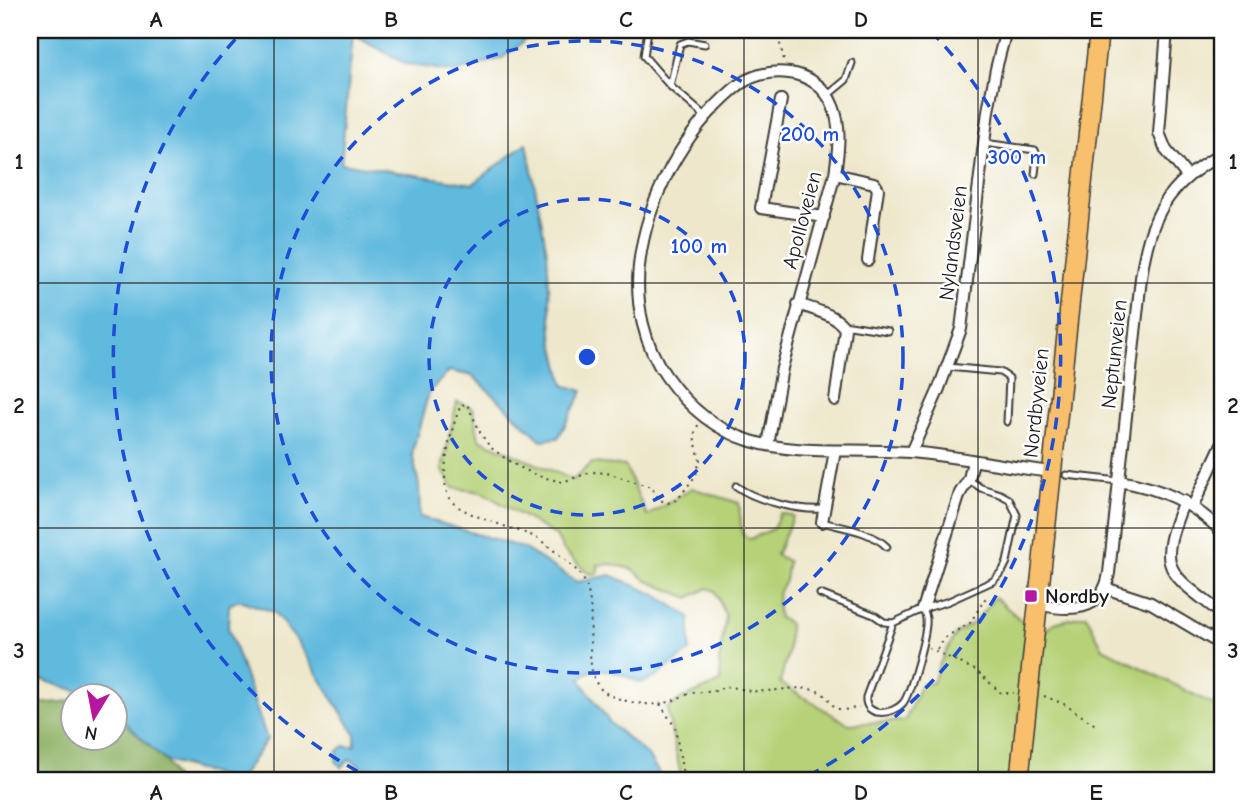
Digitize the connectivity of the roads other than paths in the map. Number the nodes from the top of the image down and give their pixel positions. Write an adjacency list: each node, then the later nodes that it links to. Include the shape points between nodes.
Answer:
1 (648, 30): 7 (lane, via 644,56)
2 (1006, 30): 11 (street, Nylandsveien)
3 (1099, 30): 29 (main road, Nordbyveien)
4 (1167, 30): 15 (street, via 1159,133)
5 (705, 44): 7 (lane, via 680,44)
6 (852, 63): 8 (lane, via 846,80)
7 (670, 86): 10 (lane)
8 (828, 95): 10 (street, via 808,80 785,72 764,72 731,91); 13 (street, Apolloveien, via 837,128)
9 (781, 100): 16 (street, via 761,208)
10 (706, 117): 25 (street, via 677,157 648,222 638,287 643,323 658,365 681,397 734,437)
11 (984, 143): 14 (lane, via 1035,150); 21 (street, Nylandsveien, via 963,317)
12 (1222, 154): 15 (street, Neptunveien)
13 (835, 174): 16 (street, Apolloveien); 17 (street, via 874,183 878,189)
14 (1035, 174)
15 (1187, 176): 31 (street, Neptunveien, via 1163,205 1146,246)
16 (824, 217): 18 (street, Apolloveien)
17 (868, 260)
18 (798, 304): 19 (street); 25 (street, Apolloveien)
19 (844, 327): 20 (lane); 22 (street)
20 (888, 331)
21 (948, 367): 23 (lane, via 1000,372 1009,378); 27 (street, Nylandsveien)
22 (835, 400)
23 (1007, 422)
24 (1222, 444): 33 (street)
25 (768, 445): 26 (street)
26 (835, 451): 27 (street); 34 (street)
27 (911, 452): 28 (street)
28 (973, 461): 29 (street); 30 (street)
29 (1059, 474): 31 (lane); 40 (main road, Nordbyveien)
30 (969, 479): 41 (street, via 960,493); 41 (lane, via 1009,499 1017,514 1007,562 993,581)
31 (1119, 481): 33 (street); 38 (street, Neptunveien)
32 (736, 486): 34 (lane, via 756,497 798,508)
33 (1189, 504): 36 (street); 42 (street, via 1171,539 1171,565 1182,583)
34 (824, 509): 35 (street)
35 (822, 522): 37 (lane, via 870,536)
36 (1222, 532)
37 (887, 547)
38 (1105, 589): 40 (street, via 1091,603 1075,609); 44 (street, via 1151,603)
39 (820, 594): 43 (lane)
40 (1037, 604): 45 (main road, Nordbyveien)
41 (923, 609): 43 (lane); 43 (lane, via 927,620 909,693 903,704 883,713 873,710 866,697)
42 (1222, 614)
43 (893, 623)
44 (1222, 645)
45 (1019, 781)

